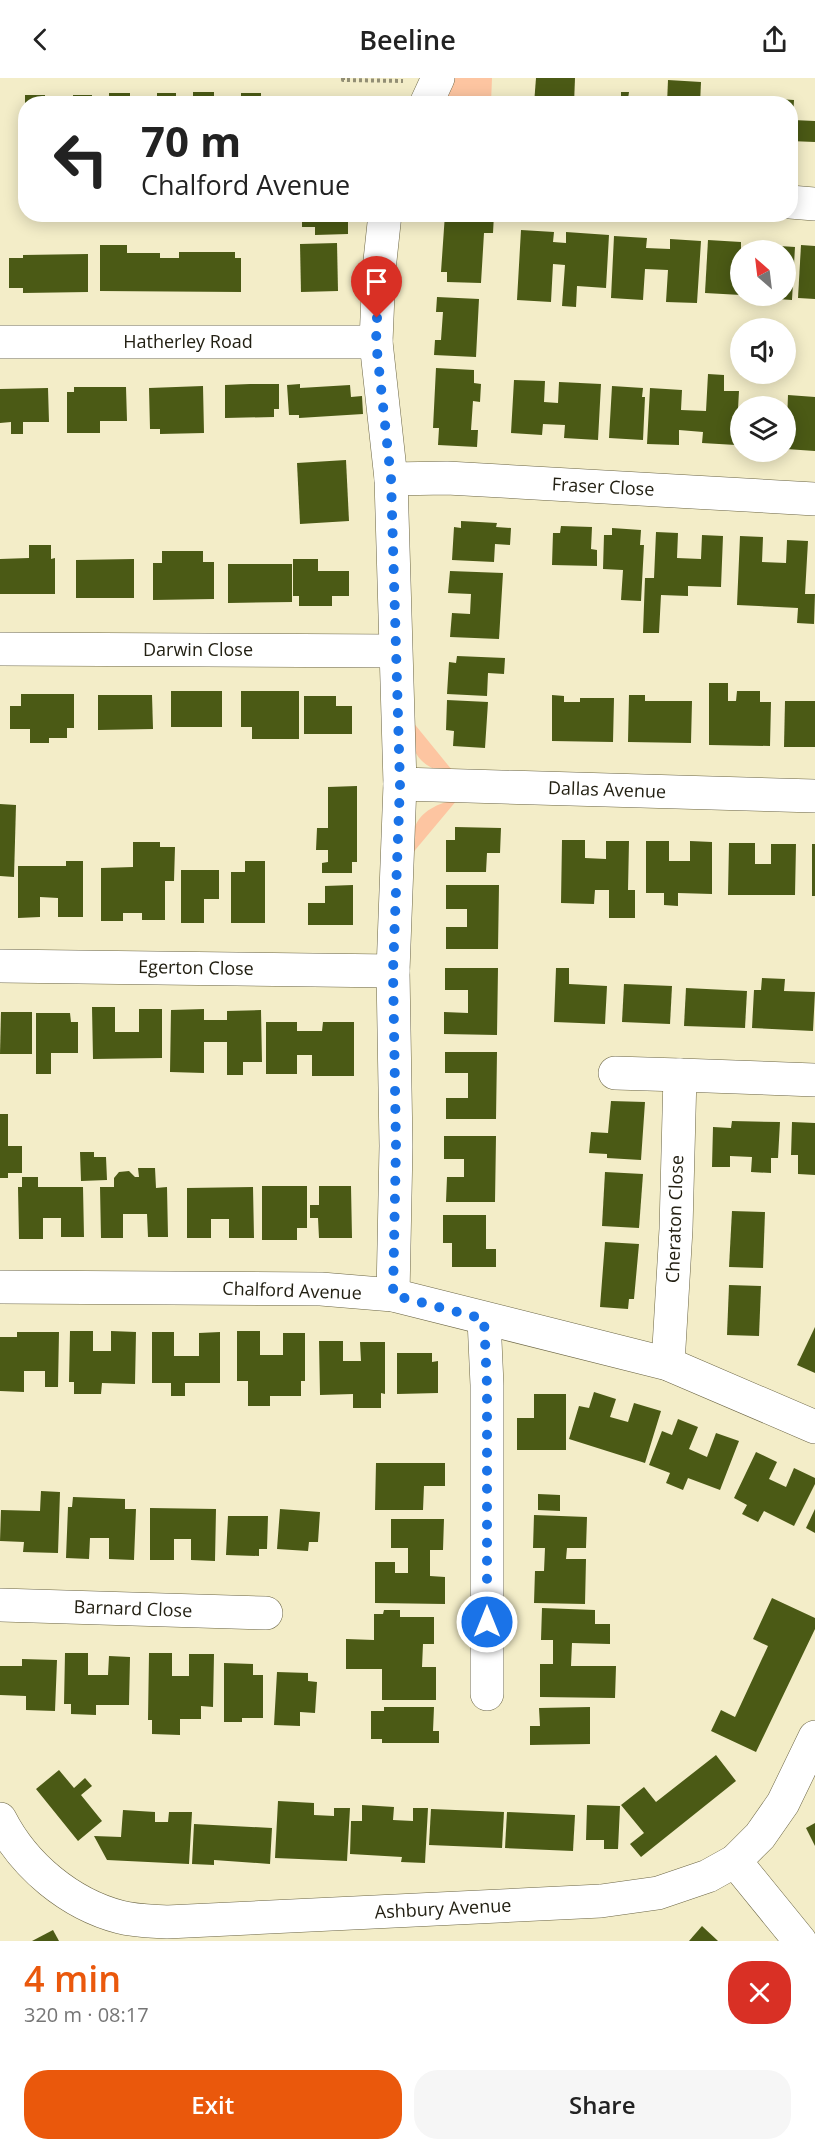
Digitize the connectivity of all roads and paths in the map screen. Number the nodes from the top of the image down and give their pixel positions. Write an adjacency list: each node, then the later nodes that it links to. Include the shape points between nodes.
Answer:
1 (343, 78): 2 (path)
2 (433, 88)
3 (798, 203): 4 (street)
4 (815, 204)
5 (384, 222): 7 (street)
6 (0, 342): 7 (street, Hatherley Road)
7 (376, 342): 8 (street)
8 (391, 479): 9 (street, Fraser Close, via 447,478); 11 (street)
9 (815, 499)
10 (0, 649): 11 (street, Darwin Close)
11 (395, 651): 12 (street)
12 (400, 784): 13 (street, Dallas Avenue); 15 (street)
13 (815, 796)
14 (0, 966): 15 (street, Egerton Close)
15 (393, 971): 20 (street)
16 (615, 1073): 17 (street)
17 (680, 1075): 18 (street); 22 (street, Cheraton Close)
18 (815, 1080)
19 (0, 1287): 20 (street, Chalford Avenue, via 321,1290)
20 (393, 1295): 21 (street, Chalford Avenue)
21 (484, 1319): 22 (street, Chalford Avenue); 26 (street)
22 (668, 1364): 23 (street, Chalford Avenue)
23 (815, 1426)
24 (0, 1605): 25 (street, Barnard Close)
25 (266, 1613)
26 (487, 1694)
27 (815, 1737): 30 (street, Ashbury Avenue, via 783,1803 760,1836)
28 (0, 1820): 29 (street, Ashbury Avenue)
29 (9, 1858): 30 (street, Ashbury Avenue, via 39,1870 84,1903 118,1916 167,1922 619,1899 682,1886)
30 (735, 1861): 31 (street)
31 (800, 1941)

